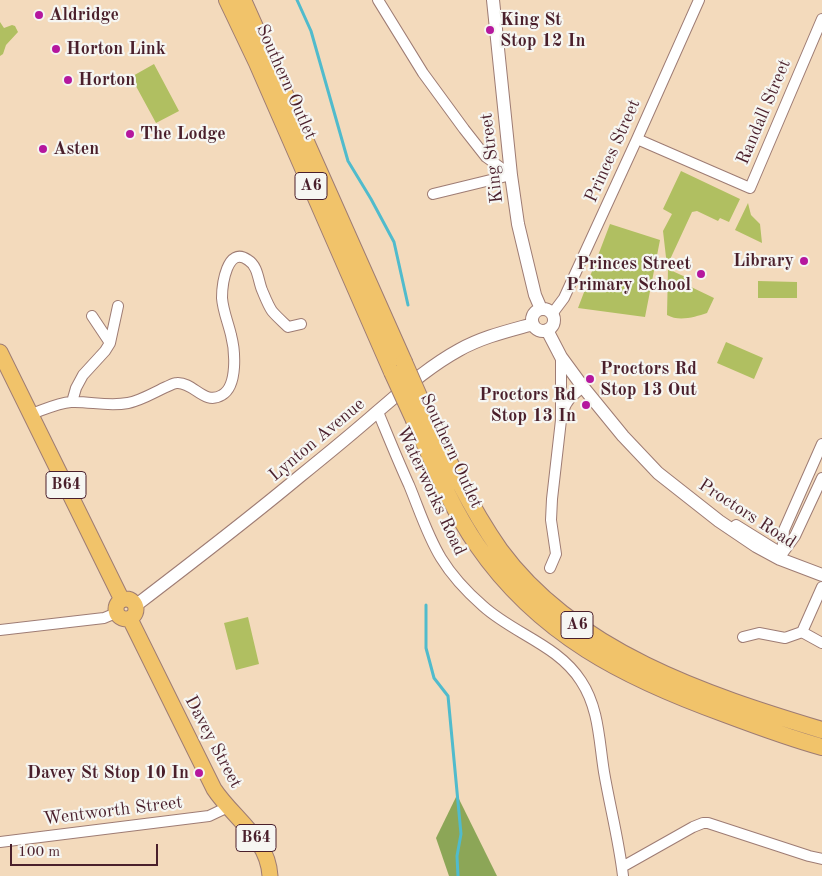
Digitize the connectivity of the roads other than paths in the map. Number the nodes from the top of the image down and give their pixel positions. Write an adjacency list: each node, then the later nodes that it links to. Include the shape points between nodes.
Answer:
1 (227, 0): 20 (highway, Southern Outlet / A6)
2 (243, 0): 20 (highway, Southern Outlet / A6, via 277,74)
3 (378, 0): 9 (street, via 423,73 464,129 486,157)
4 (493, 0): 9 (street, King Street)
5 (698, 0): 8 (street, Princes Street)
6 (822, 19): 7 (street, Randall Street)
7 (819, 31): 8 (street, Randall Street, via 750,188)
8 (637, 139): 12 (street, Princes Street, via 564,298)
9 (511, 175): 10 (street); 12 (street, King Street, via 518,224 536,295)
10 (433, 194)
11 (118, 306): 17 (street)
12 (547, 312): 15 (street, via 536,312); 16 (street, via 554,323)
13 (92, 316): 17 (street)
14 (301, 324): 23 (street, via 288,327 272,310 253,264 237,257 228,266 222,297 233,350 230,388 223,395 205,397 186,385 176,383 130,403)
15 (533, 324): 16 (street); 24 (street, Lynton Avenue, via 459,350 424,372)
16 (547, 330): 19 (street, Proctors Road)
17 (110, 343): 23 (street, via 83,375)
18 (0, 352): 21 (main road, Davey Street / B64)
19 (561, 357): 22 (street, Proctors Road); 27 (street)
20 (398, 367): 26 (highway, Southern Outlet / A6, bridge)
21 (4, 371): 25 (main road, Davey Street / B64)
22 (583, 387): 27 (street, via 568,400); 30 (street, Proctors Road, via 658,473 756,546)
23 (72, 402): 25 (street)
24 (378, 412): 34 (street, Lynton Avenue, via 248,519); 44 (street, Waterworks Road, via 433,544 450,571 491,614 561,658 589,695 597,717)
25 (31, 414): 34 (main road, Davey Street / B64)
26 (419, 415): 39 (highway, Southern Outlet / A6, via 501,550 527,581 562,613 605,643 684,682); 40 (highway, Southern Outlet / A6, via 447,494 476,544 509,586 554,627 605,661 652,685 726,715)
27 (561, 420): 31 (street, via 551,520 556,554)
28 (822, 444): 30 (street, via 784,530)
29 (822, 478): 30 (street, via 795,536)
30 (781, 556): 32 (street, Proctors Road)
31 (550, 568)
32 (822, 574)
33 (822, 586): 36 (street)
34 (126, 610): 35 (street, via 104,618); 41 (main road, Davey Street / B64, via 209,780)
35 (0, 630)
36 (802, 632): 37 (street, via 785,638 759,633); 38 (street)
37 (743, 637)
38 (822, 643)
39 (822, 730)
40 (822, 747)
41 (228, 807): 42 (street, Wentworth Street, via 209,816); 45 (main road, Davey Street / B64, via 259,841)
42 (0, 842)
43 (822, 859): 44 (street, via 708,823 693,827)
44 (623, 872)
45 (270, 876)

